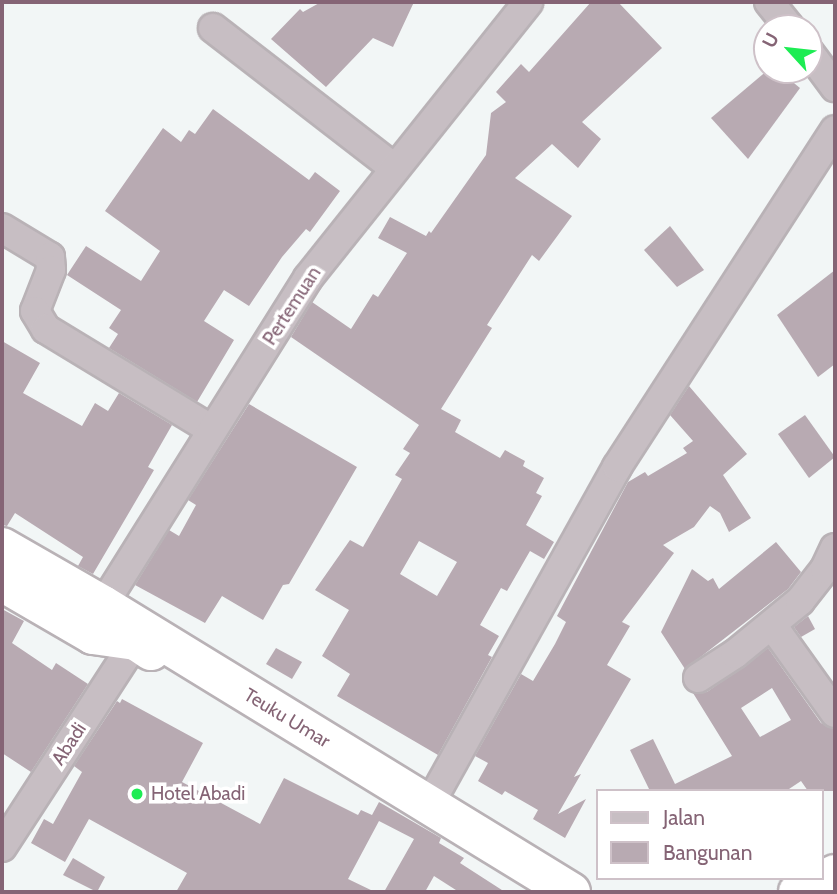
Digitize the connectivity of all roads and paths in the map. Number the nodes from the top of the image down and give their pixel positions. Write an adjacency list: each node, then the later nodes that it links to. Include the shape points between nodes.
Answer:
1 (528, 2): 6 (street, Pertemuan)
2 (213, 28): 6 (street)
3 (823, 71): 4 (street)
4 (835, 87)
5 (835, 130): 17 (street, via 617,467)
6 (394, 168): 8 (street, Pertemuan, via 308,278)
7 (2, 228): 8 (street, via 50,257 51,270 35,312 46,329)
8 (212, 430): 12 (street, Pertemuan)
9 (2, 547): 12 (highway, Teuku Umar)
10 (835, 548): 13 (street, via 800,601)
11 (2, 582): 12 (highway)
12 (98, 620): 14 (highway); 17 (highway, Teuku Umar)
13 (772, 625): 15 (street); 16 (street)
14 (136, 641): 18 (street, Abadi); 19 (highway, via 250,716 408,806)
15 (698, 678)
16 (835, 713)
17 (429, 805): 20 (highway, Teuku Umar)
18 (2, 847)
19 (543, 892)
20 (571, 892)

